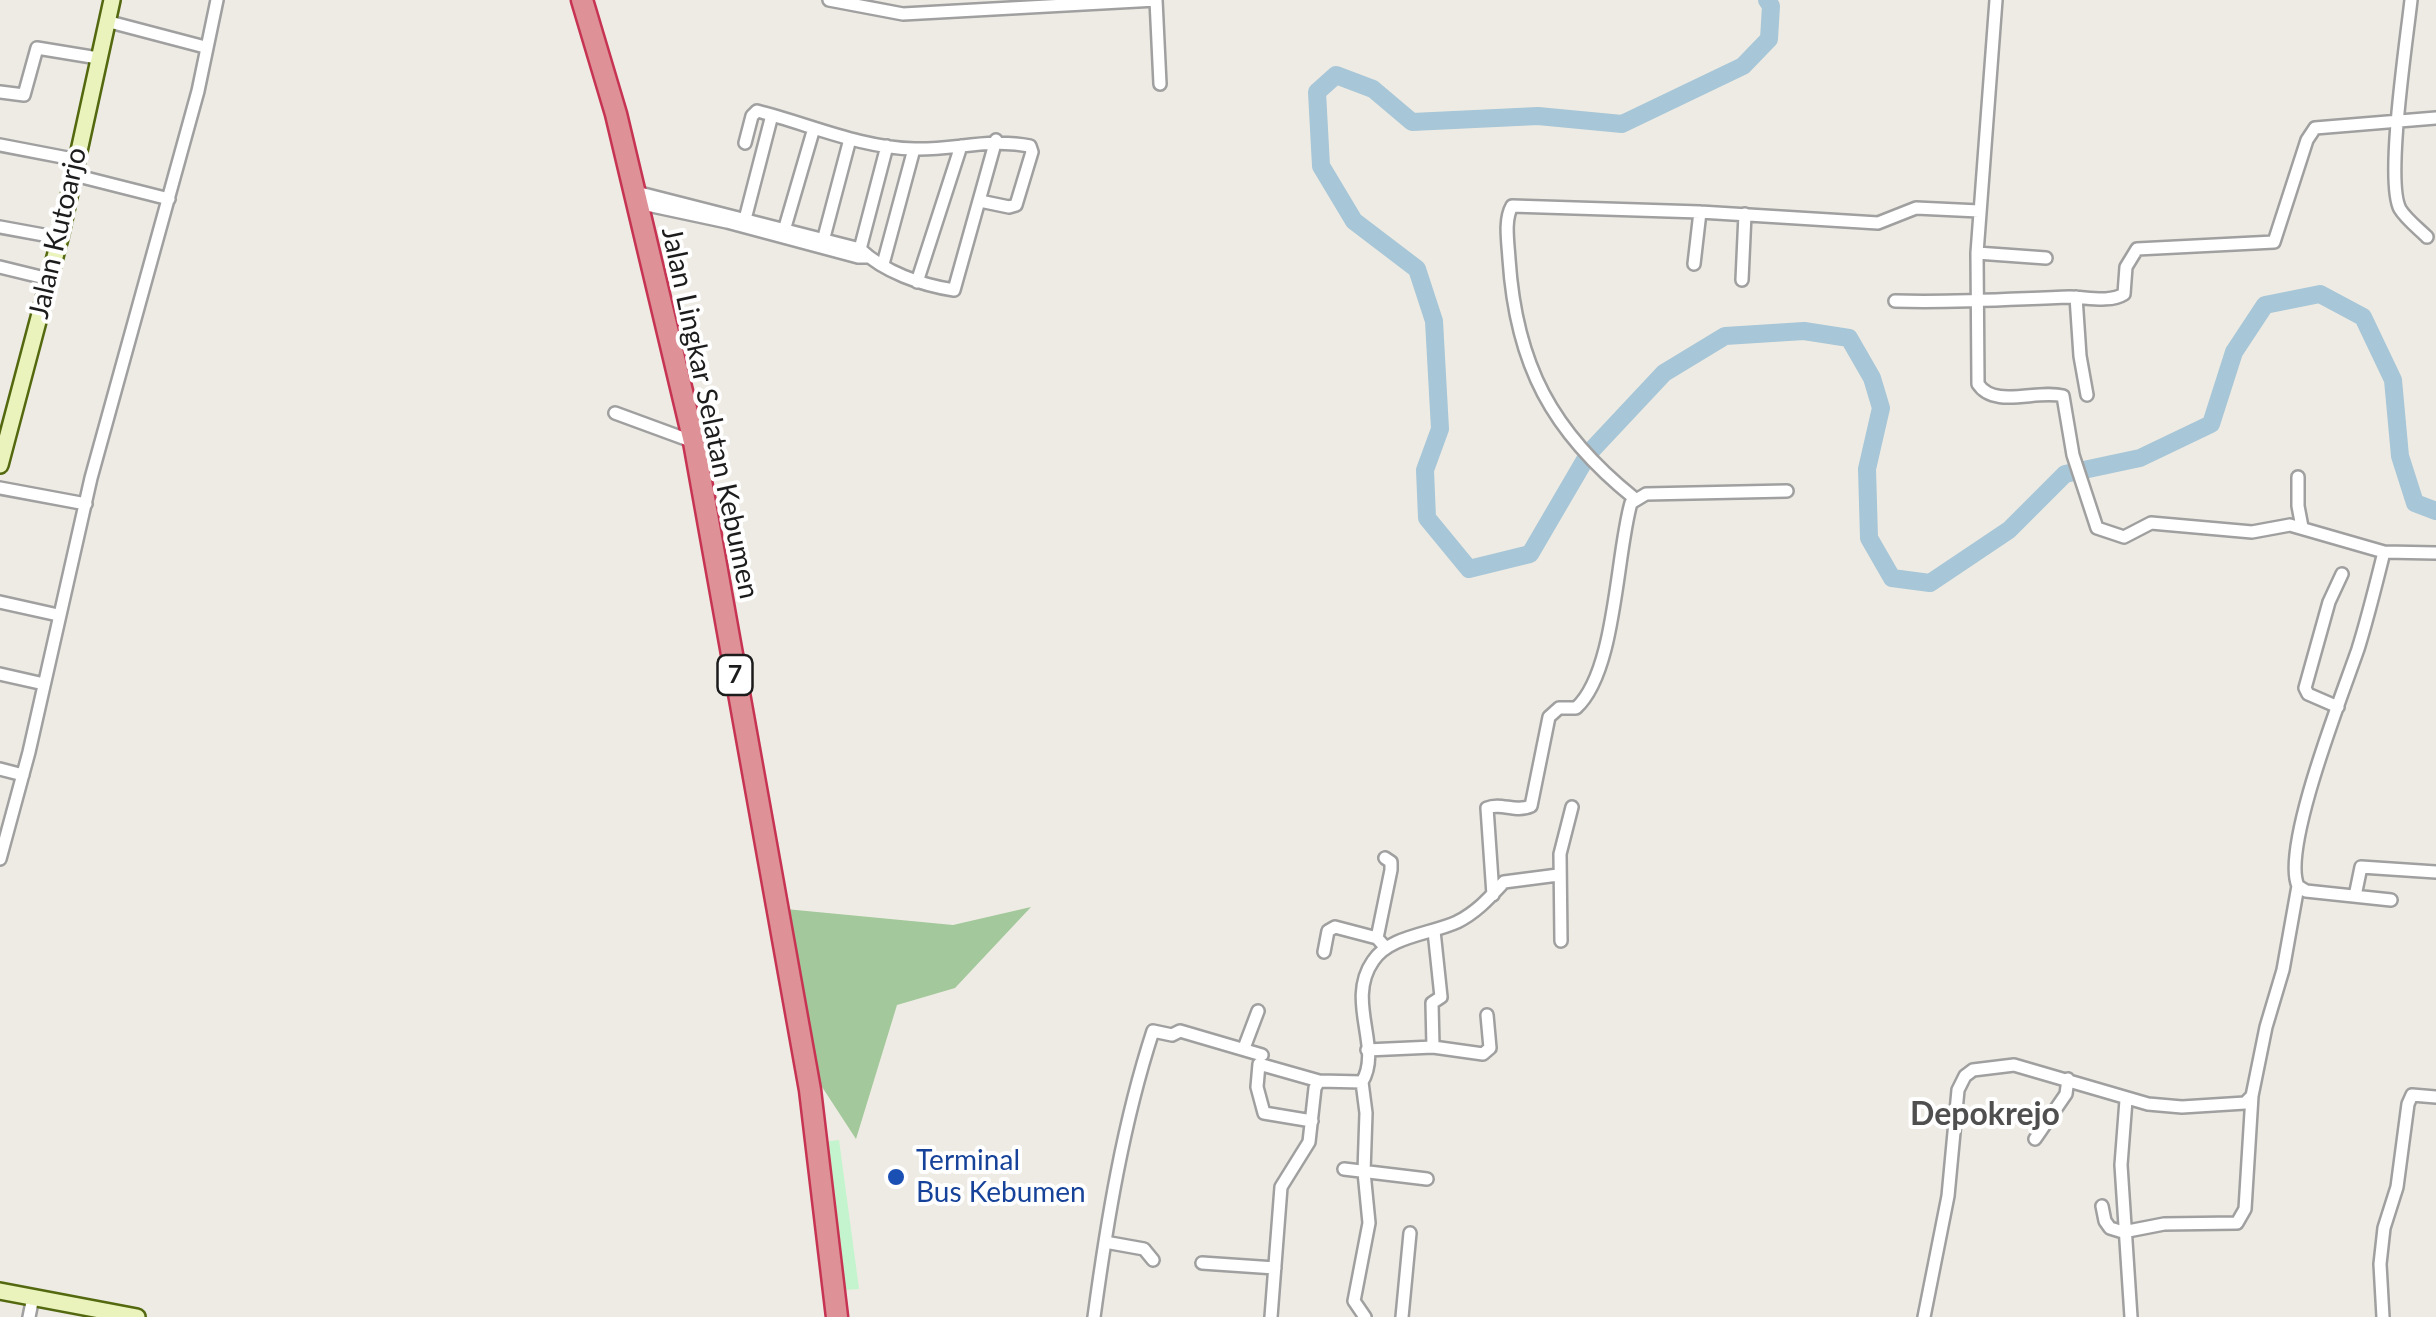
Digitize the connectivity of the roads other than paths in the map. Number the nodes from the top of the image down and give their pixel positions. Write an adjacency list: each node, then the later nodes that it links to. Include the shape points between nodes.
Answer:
1 (112, 0): 8 (main road, Jalan Kutoarjo)
2 (217, 0): 9 (street)
3 (829, 0): 4 (street, via 903,14)
4 (1156, 0): 11 (street)
5 (1996, 0): 29 (street)
6 (2410, 0): 15 (street)
7 (584, 8): 25 (highway, Jalan Lingkar Selatan Kebumen / 7)
8 (106, 21): 9 (street); 10 (main road, Jalan Kutoarjo)
9 (205, 47): 26 (street)
10 (98, 58): 12 (street, via 38,48 24,95); 24 (main road, Jalan Kutoarjo)
11 (1160, 84)
12 (0, 92)
13 (772, 116): 16 (street); 19 (street, via 754,112); 33 (street)
14 (2436, 118): 15 (street)
15 (2398, 120): 37 (street, via 2396,196); 48 (street, via 2310,133 2274,242 2137,249 2126,267 2124,294)
16 (814, 128): 17 (street); 35 (street)
17 (850, 139): 21 (street); 38 (street)
18 (996, 140): 22 (street); 27 (street); 27 (street, via 1030,146 1032,152 1016,205)
19 (746, 143)
20 (0, 145): 24 (street)
21 (886, 146): 23 (street); 28 (street)
22 (961, 146): 23 (street); 47 (street)
23 (914, 149): 32 (street)
24 (76, 168): 26 (street); 36 (main road, Jalan Kutoarjo)
25 (637, 197): 33 (street); 53 (highway, Jalan Lingkar Selatan Kebumen / 7)
26 (169, 199): 60 (street)
27 (980, 200): 47 (street, via 954,290)
28 (869, 211): 32 (street); 40 (street)
29 (1979, 211): 31 (street, via 1916,208 1878,223); 39 (street)
30 (1700, 212): 31 (street); 43 (street); 59 (street, via 1509,208 1518,328 1539,384 1575,444)
31 (1745, 214): 46 (street)
32 (894, 219): 42 (street)
33 (744, 222): 35 (street)
34 (0, 228): 36 (street)
35 (783, 232): 38 (street)
36 (60, 238): 45 (main road, Jalan Kutoarjo)
37 (2427, 238)
38 (823, 242): 40 (street)
39 (1976, 253): 41 (street); 50 (street)
40 (862, 254): 42 (street)
41 (2046, 258)
42 (883, 264): 47 (street)
43 (1694, 264)
44 (0, 266): 45 (street)
45 (48, 279): 54 (main road, Jalan Kutoarjo)
46 (1742, 280)
47 (916, 282)
48 (2076, 297): 50 (street); 51 (street)
49 (1895, 301): 50 (street)
50 (1977, 302): 61 (street, via 1978,384 1991,396 2062,395 2097,528 2124,537 2150,524 2252,532)
51 (2087, 394)
52 (615, 412): 53 (street)
53 (694, 442): 114 (highway, Jalan Lingkar Selatan Kebumen / 7, via 810,1090)
54 (2, 448): 55 (main road, Jalan Kutoarjo)
55 (0, 465)
56 (2298, 477): 61 (street)
57 (0, 488): 60 (street)
58 (1788, 491): 59 (street)
59 (1634, 498): 78 (street, via 1606,645 1590,692 1576,708 1559,708 1549,718 1531,806 1487,808)
60 (86, 504): 66 (street)
61 (2306, 528): 62 (street)
62 (2384, 552): 63 (street); 69 (street)
63 (2436, 553)
64 (2342, 574): 69 (street, via 2306,688)
65 (0, 602): 66 (street)
66 (58, 615): 68 (street)
67 (0, 674): 68 (street)
68 (44, 684): 71 (street)
69 (2338, 706): 77 (street, via 2303,823)
70 (0, 769): 71 (street)
71 (23, 774): 74 (street)
72 (1572, 807): 76 (street)
73 (1385, 858): 83 (street, via 1392,870)
74 (0, 859)
75 (2436, 872): 79 (street, via 2361,867)
76 (1558, 875): 78 (street, via 1504,882); 82 (street)
77 (2298, 886): 79 (street); 94 (street)
78 (1493, 895): 81 (street)
79 (2354, 896): 80 (street)
80 (2391, 900)
81 (1434, 931): 83 (street); 87 (street, via 1441,998 1432,1003)
82 (1560, 941)
83 (1382, 943): 84 (street, via 1331,928); 89 (street, via 1360,990)
84 (1324, 952)
85 (1258, 1011): 88 (street)
86 (1487, 1015): 87 (street, via 1488,1053)
87 (1434, 1047): 89 (street)
88 (1244, 1048): 90 (street); 105 (street, via 1180,1030 1153,1031)
89 (1367, 1050): 93 (street)
90 (1262, 1057): 92 (street); 97 (street, via 1258,1087 1264,1113)
91 (2068, 1079): 96 (street); 98 (street, via 2066,1094); 119 (street, via 2014,1065 1965,1076)
92 (1319, 1081): 93 (street); 97 (street)
93 (1362, 1082): 100 (street)
94 (2252, 1096): 96 (street, via 2245,1104 2195,1106); 103 (street, via 2245,1209 2237,1224 2164,1224)
95 (2436, 1097): 121 (street, via 2416,1094 2408,1104 2384,1228)
96 (2126, 1100): 103 (street)
97 (1312, 1122): 108 (street, via 1306,1150 1282,1187)
98 (2036, 1139)
99 (1344, 1168): 100 (street)
100 (1364, 1172): 101 (street); 117 (street, via 1369,1224 1354,1302)
101 (1427, 1179)
102 (2102, 1206): 103 (street, via 2110,1228)
103 (2123, 1232): 120 (street)
104 (1410, 1233): 118 (street)
105 (1104, 1242): 106 (street, via 1144,1249); 115 (street)
106 (1153, 1260)
107 (1202, 1263): 108 (street)
108 (1275, 1268): 116 (street)
109 (0, 1291): 111 (main road)
110 (0, 1300): 111 (main road)
111 (31, 1307): 112 (main road); 113 (main road)
112 (86, 1317)
113 (138, 1317)
114 (836, 1317)
115 (1094, 1317)
116 (1270, 1317)
117 (1364, 1317)
118 (1402, 1317)
119 (1924, 1317)
120 (2131, 1317)
121 (2382, 1317)

